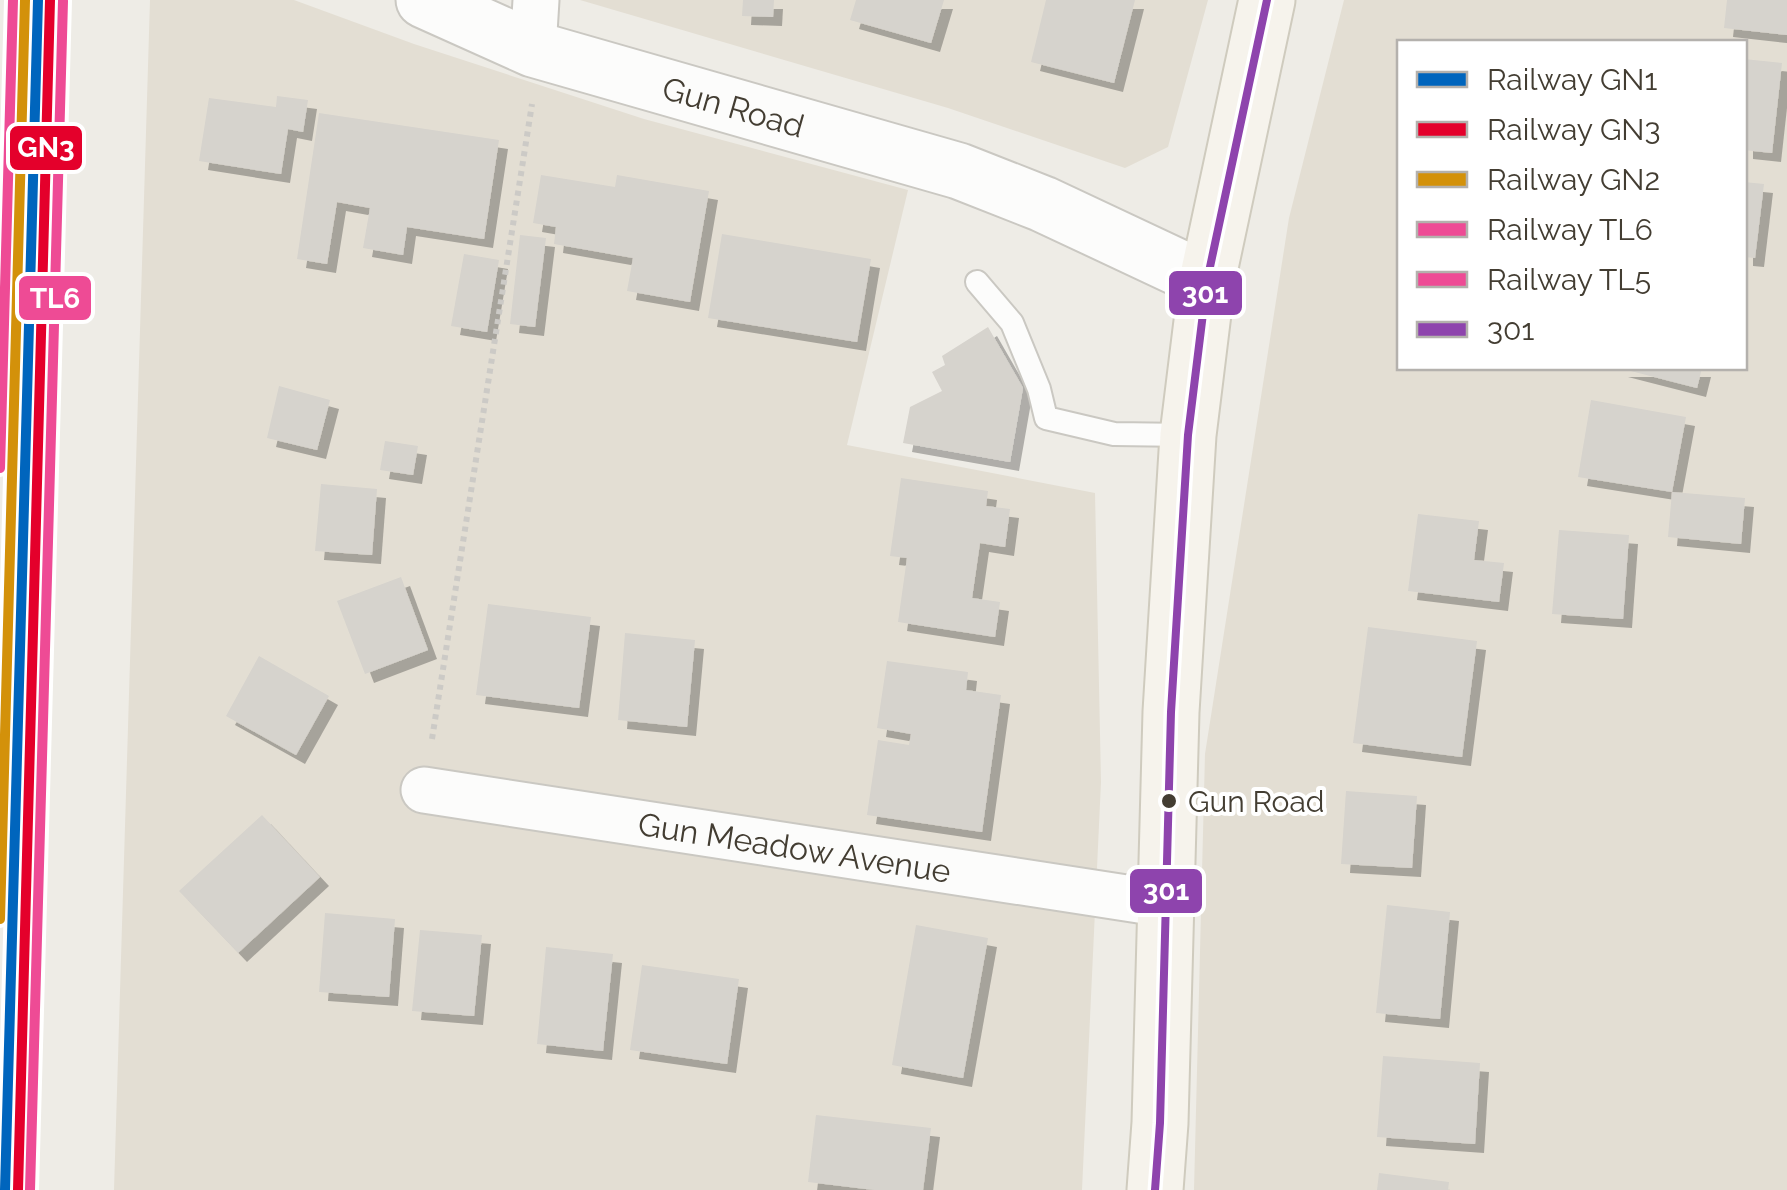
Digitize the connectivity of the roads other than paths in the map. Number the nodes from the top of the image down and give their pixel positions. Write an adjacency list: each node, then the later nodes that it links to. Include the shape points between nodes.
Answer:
1 (424, 0): 3 (street, Gun Road)
2 (1268, 0): 5 (main road)
3 (535, 25): 5 (street, Gun Road, via 960,171)
4 (977, 282): 6 (lane, via 1012,322 1046,418 1114,434)
5 (1206, 282): 6 (main road)
6 (1188, 434): 8 (main road)
7 (424, 790): 8 (street, Gun Meadow Avenue)
8 (1166, 904): 9 (main road)
9 (1155, 1190)

